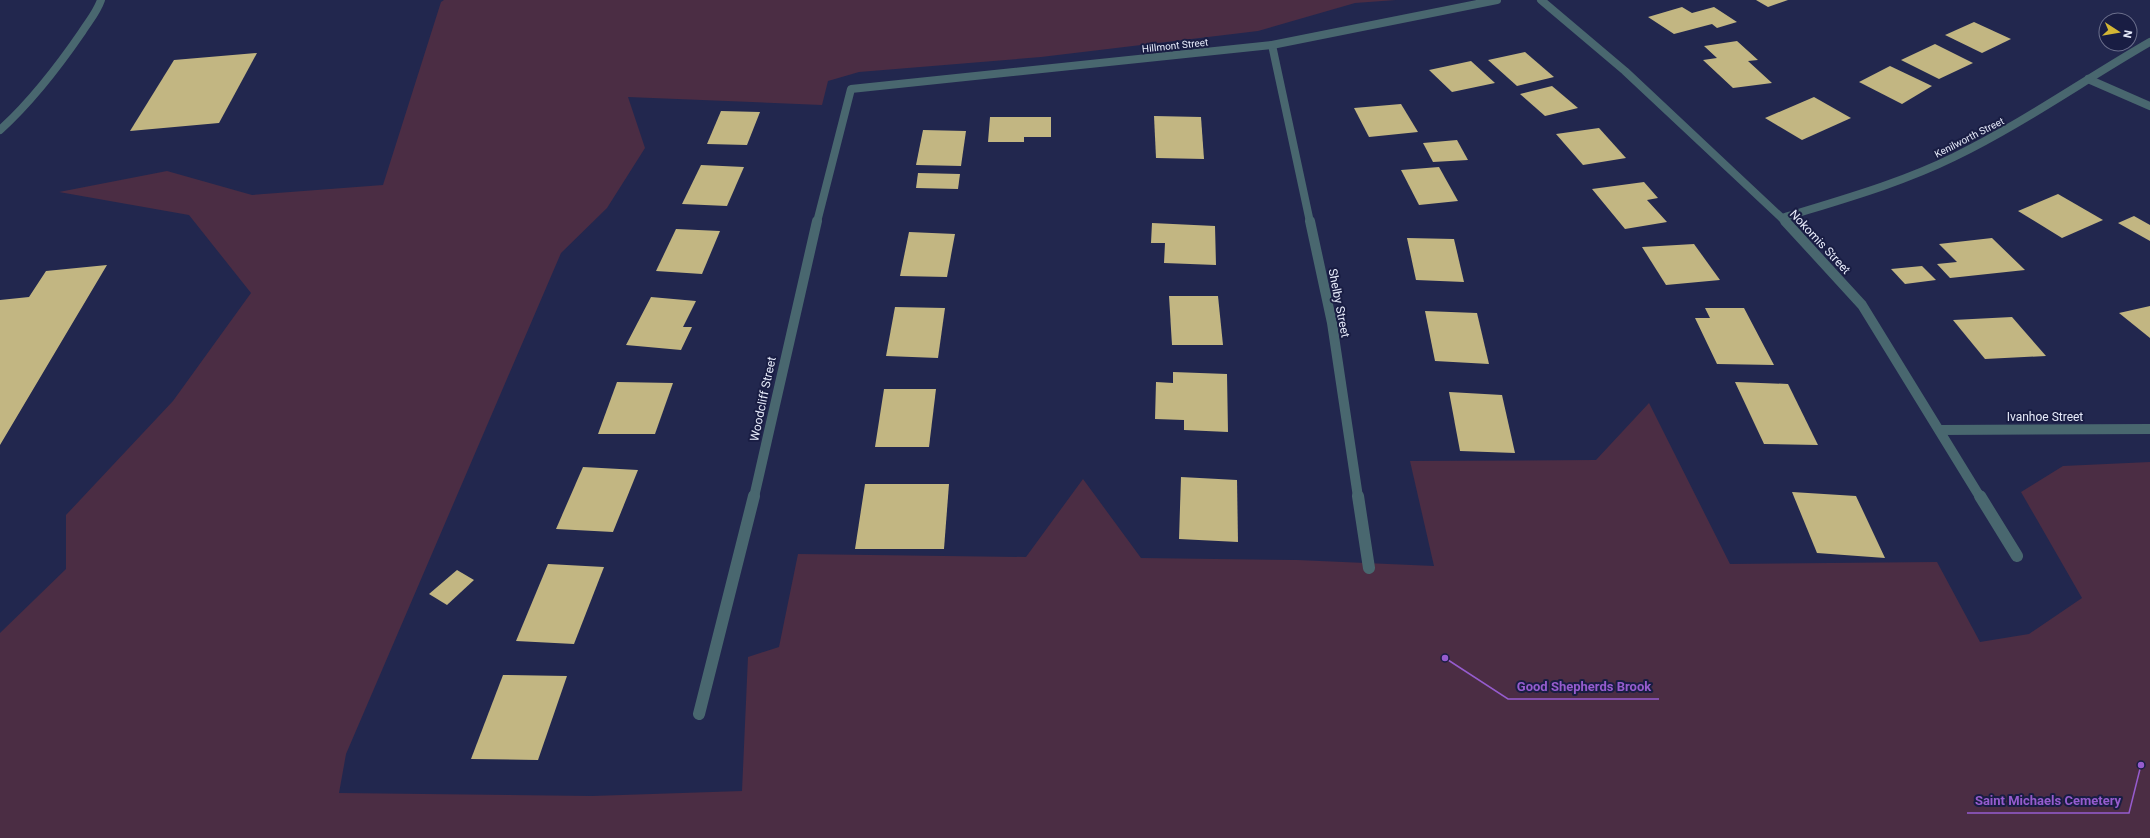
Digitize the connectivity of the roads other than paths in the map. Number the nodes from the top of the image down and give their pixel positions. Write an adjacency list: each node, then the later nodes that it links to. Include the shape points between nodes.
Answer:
1 (101, 0): 9 (street, via 71,49 50,77 23,111)
2 (1497, 0): 5 (street, Hillmont Street)
3 (1541, 0): 10 (street, Nokomis Street, via 1625,72)
4 (2150, 42): 6 (street, Kenilworth Street)
5 (1272, 46): 7 (street, Hillmont Street); 14 (street, Shelby Street, via 1332,323)
6 (2088, 78): 8 (street); 10 (street, Kenilworth Street, via 2013,125 1953,157 1893,184)
7 (851, 89): 15 (street, Woodcliff Street, via 804,271 765,454)
8 (2150, 106)
9 (0, 130)
10 (1782, 218): 12 (street, Nokomis Street, via 1862,305)
11 (2150, 429): 12 (street, Ivanhoe Street)
12 (1940, 430): 13 (street, Nokomis Street)
13 (2017, 556)
14 (1369, 568)
15 (699, 714)

